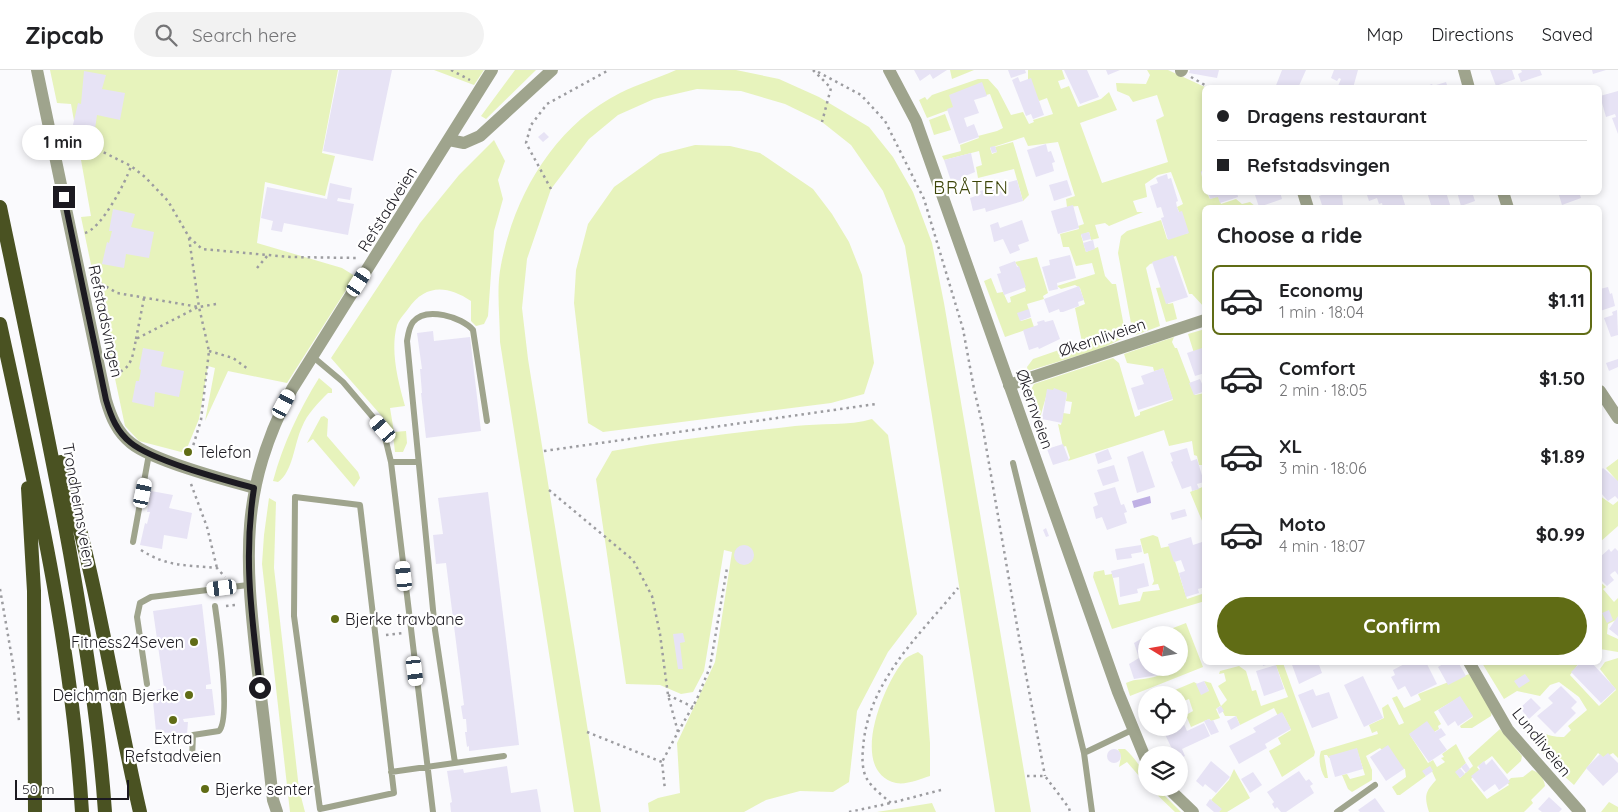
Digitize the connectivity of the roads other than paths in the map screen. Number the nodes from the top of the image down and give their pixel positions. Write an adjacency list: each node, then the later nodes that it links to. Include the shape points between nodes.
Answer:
1 (37, 70): 18 (street, Refstadsvingen, via 110,415 130,443)
2 (492, 70): 7 (street, Refstadveien)
3 (552, 70): 7 (street, via 480,136 464,143)
4 (889, 70): 12 (street, Økernveien, via 916,121)
5 (1464, 70): 6 (street)
6 (1469, 85)
7 (449, 140): 11 (street, Refstadveien)
8 (0, 207): 14 (highway, Trondheimsveien)
9 (1202, 321): 12 (street, Økernliveien)
10 (0, 324): 17 (highway)
11 (312, 356): 19 (lane, via 344,382 383,429); 22 (street, Refstadveien, via 277,418)
12 (1009, 385): 28 (street, Økernveien)
13 (1602, 394): 15 (street)
14 (44, 407): 41 (highway, Trondheimsveien, via 84,632 97,726); 42 (highway, via 70,490 84,549)
15 (1618, 418)
16 (487, 421): 20 (lane, via 473,330 459,319 428,314 419,317 412,323 407,341)
17 (22, 428): 39 (highway, via 34,582); 40 (highway, via 58,604)
18 (149, 454): 22 (street, Refstadsvingen); 23 (lane)
19 (391, 462): 20 (lane); 34 (lane)
20 (417, 462): 33 (lane, via 434,630)
21 (1014, 463): 30 (lane)
22 (254, 488): 24 (street, Refstadveien, via 249,528)
23 (133, 542)
24 (248, 585): 27 (lane, via 151,597 140,603 137,617); 38 (street, Refstadveien)
25 (215, 606): 32 (lane, via 222,667 223,721 219,731 193,735)
26 (1471, 665): 47 (street, Lundliveien, via 1508,730)
27 (147, 684)
28 (1132, 730): 29 (street, Økernveien); 30 (lane)
29 (1139, 746)
30 (1084, 753): 44 (lane)
31 (504, 756): 33 (lane)
32 (192, 759)
33 (455, 763): 34 (lane)
34 (426, 767): 35 (lane); 43 (lane)
35 (391, 772): 35 (lane, via 360,505 295,497 294,616 320,810 394,793)
36 (1375, 785): 46 (lane)
37 (1176, 796): 45 (street)
38 (274, 808)
39 (35, 812)
40 (82, 812)
41 (104, 812)
42 (140, 812)
43 (433, 812)
44 (1092, 812)
45 (1193, 812)
46 (1337, 812)
47 (1580, 812)

